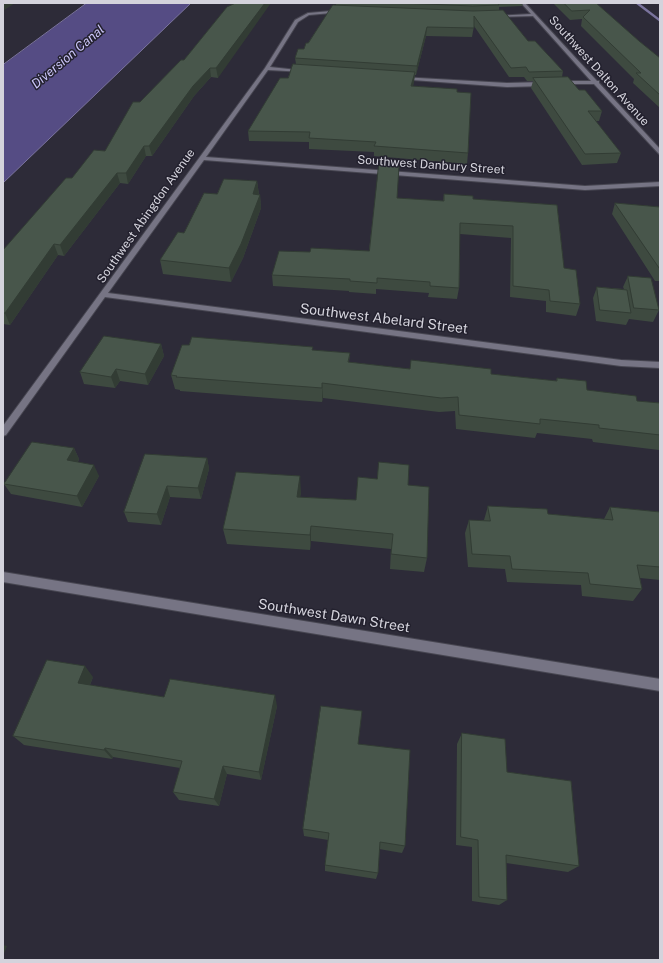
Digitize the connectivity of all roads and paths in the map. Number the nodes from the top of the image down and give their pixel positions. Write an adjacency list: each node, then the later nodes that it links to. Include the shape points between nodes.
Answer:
1 (524, 3): 3 (street, Southwest Dalton Avenue)
2 (349, 12): 5 (street, Southwest Abingdon Avenue, via 308,14 296,21)
3 (534, 15): 4 (street); 8 (street, Southwest Dalton Avenue)
4 (487, 16)
5 (267, 68): 6 (street); 10 (street, Southwest Abingdon Avenue)
6 (313, 72)
7 (391, 77): 8 (street, via 507,85)
8 (596, 82): 9 (street, Southwest Dalton Avenue)
9 (660, 153)
10 (201, 158): 11 (street, Southwest Danbury Street, via 585,188); 12 (street, Southwest Abingdon Avenue)
11 (660, 184)
12 (104, 295): 13 (street, Southwest Abelard Street, via 621,363); 14 (street, Southwest Abingdon Avenue)
13 (660, 365)
14 (3, 433)
15 (3, 577): 16 (street, Southwest Dawn Street)
16 (660, 685)

